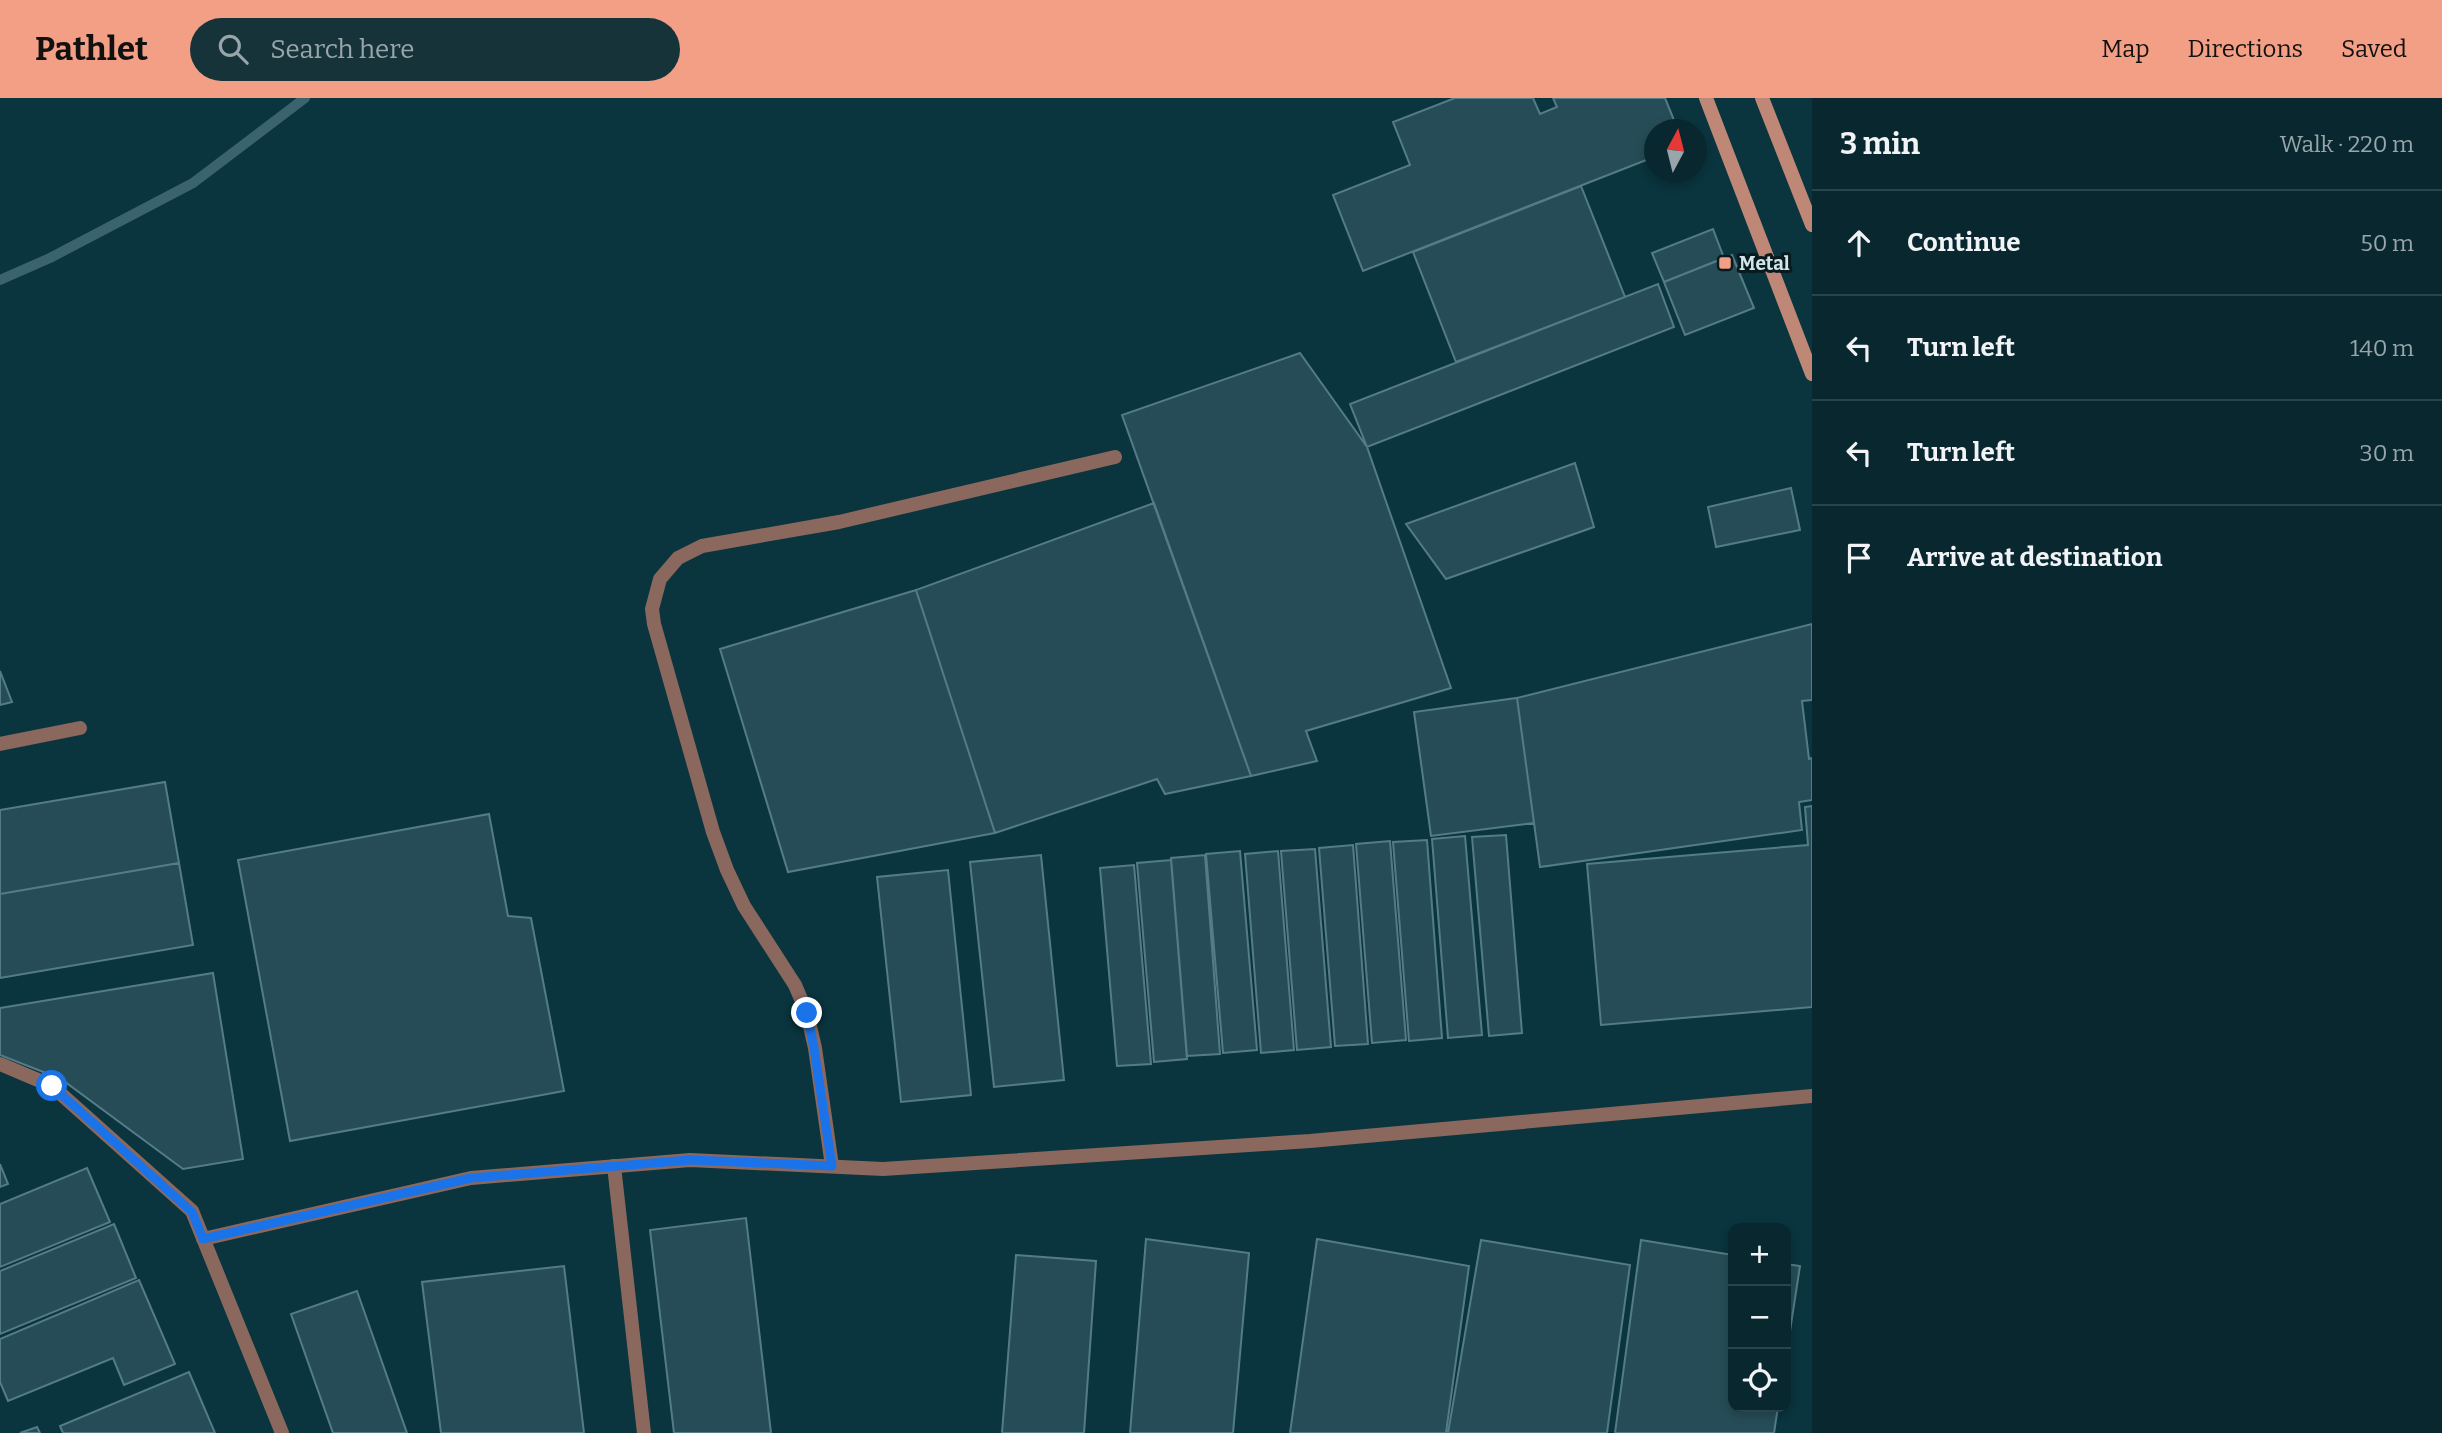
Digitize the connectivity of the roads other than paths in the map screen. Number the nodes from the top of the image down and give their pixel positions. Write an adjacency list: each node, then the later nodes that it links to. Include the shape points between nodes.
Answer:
1 (1706, 98): 4 (main road)
2 (1762, 98): 3 (main road)
3 (1812, 225)
4 (1812, 374)
5 (1115, 457): 11 (street, via 839,522 702,546 677,558 660,579 652,609 654,624 713,832 744,906 795,985 807,1013)
6 (80, 727): 7 (street)
7 (0, 744)
8 (0, 1064): 12 (street, via 52,1086 192,1212)
9 (1812, 1096): 11 (street, via 1310,1141 883,1169)
10 (614, 1166): 11 (street, via 690,1160); 12 (street, via 471,1178); 14 (street)
11 (832, 1166)
12 (203, 1239): 13 (street)
13 (282, 1433)
14 (643, 1433)

